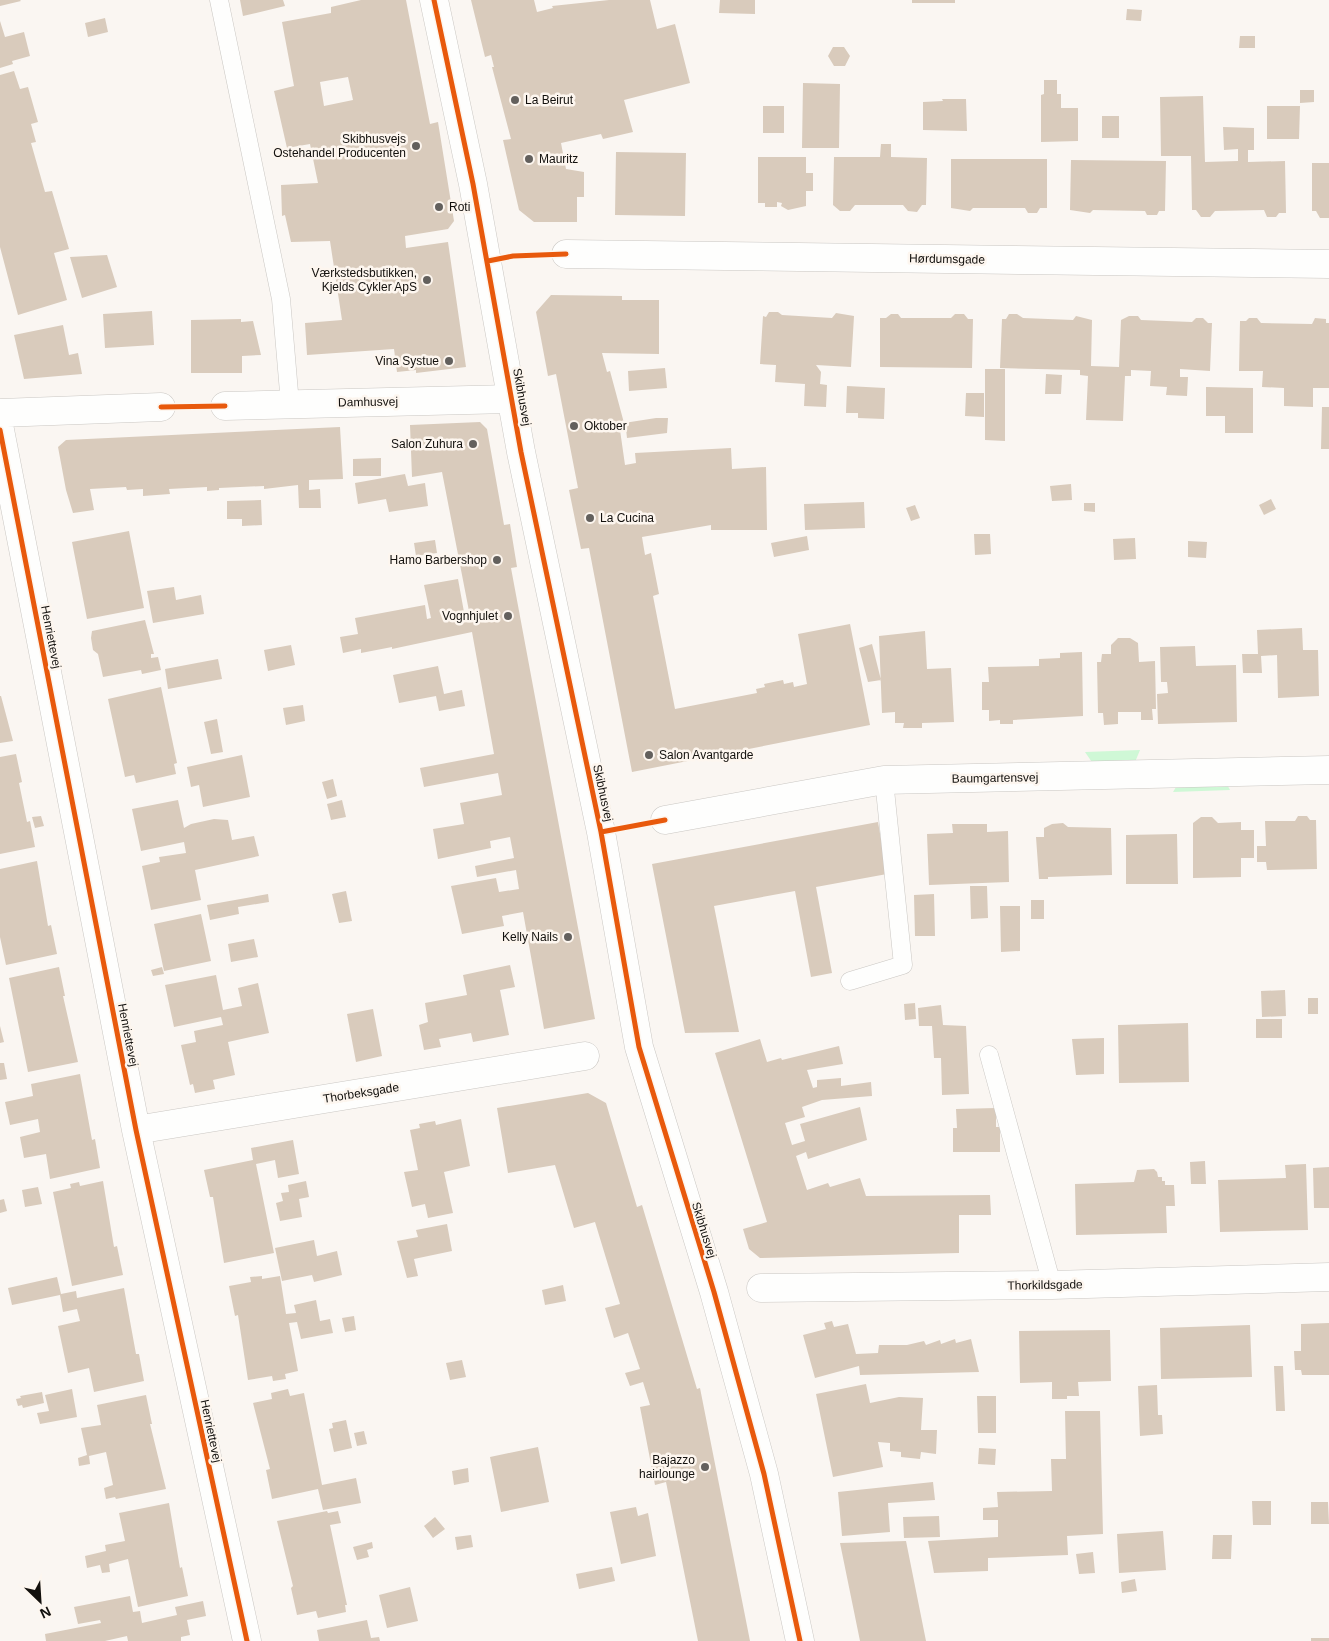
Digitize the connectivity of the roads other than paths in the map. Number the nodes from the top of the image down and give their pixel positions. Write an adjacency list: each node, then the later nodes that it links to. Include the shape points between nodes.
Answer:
1 (219, 0): 6 (lane, via 281,299)
2 (434, 0): 5 (street, Skibhusvej, via 473,184)
3 (566, 254): 4 (street, Hørdumsgade)
4 (1329, 264)
5 (512, 399): 6 (street, Damhusvej); 22 (street, Skibhusvej, via 601,832 639,1047 714,1292 764,1474)
6 (290, 404): 7 (street, Damhusvej)
7 (225, 406)
8 (161, 407): 9 (street)
9 (0, 413)
10 (0, 430): 17 (street, Henriettevej)
11 (1329, 770): 12 (street, Baumgartensvej)
12 (884, 780): 13 (street, Baumgartensvej); 14 (lane, via 903,965)
13 (665, 820)
14 (850, 981)
15 (989, 1055): 19 (lane)
16 (585, 1056): 17 (street, Thorbeksgade)
17 (136, 1130): 21 (street, Henriettevej)
18 (1329, 1277): 19 (street, Thorkildsgade)
19 (1052, 1285): 20 (street, Thorkildsgade)
20 (762, 1288)
21 (247, 1641)
22 (800, 1641)

